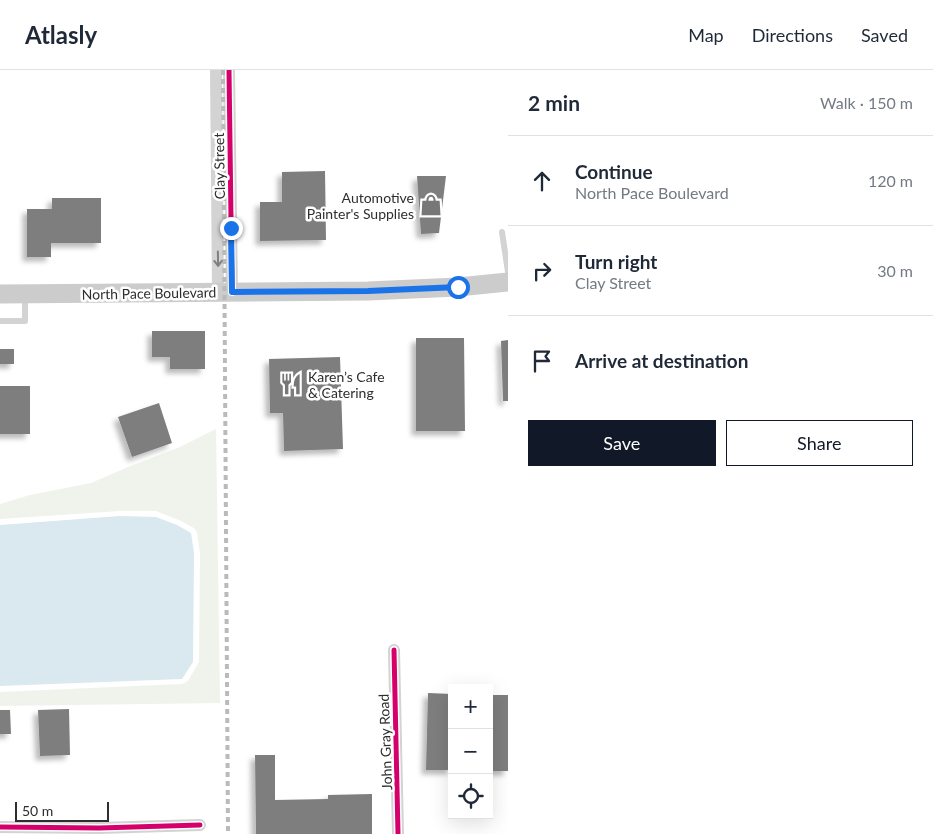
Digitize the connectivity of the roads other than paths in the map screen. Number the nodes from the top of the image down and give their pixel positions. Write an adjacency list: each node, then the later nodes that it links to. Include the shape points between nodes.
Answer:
1 (216, 70): 6 (street, Clay Street, one-way to 6)
2 (229, 70): 6 (street, Clay Street)
3 (502, 232): 4 (lane)
4 (508, 272)
5 (508, 282): 6 (main road, North Pace Boulevard, via 368,291)
6 (225, 292): 8 (main road, North Pace Boulevard)
7 (0, 294): 8 (main road, North Pace Boulevard)
8 (25, 294): 9 (lane, via 25,321)
9 (0, 321)
10 (394, 650): 14 (street, John Gray Road)
11 (200, 825): 13 (street)
12 (0, 827): 13 (street)
13 (143, 830)
14 (398, 834)

